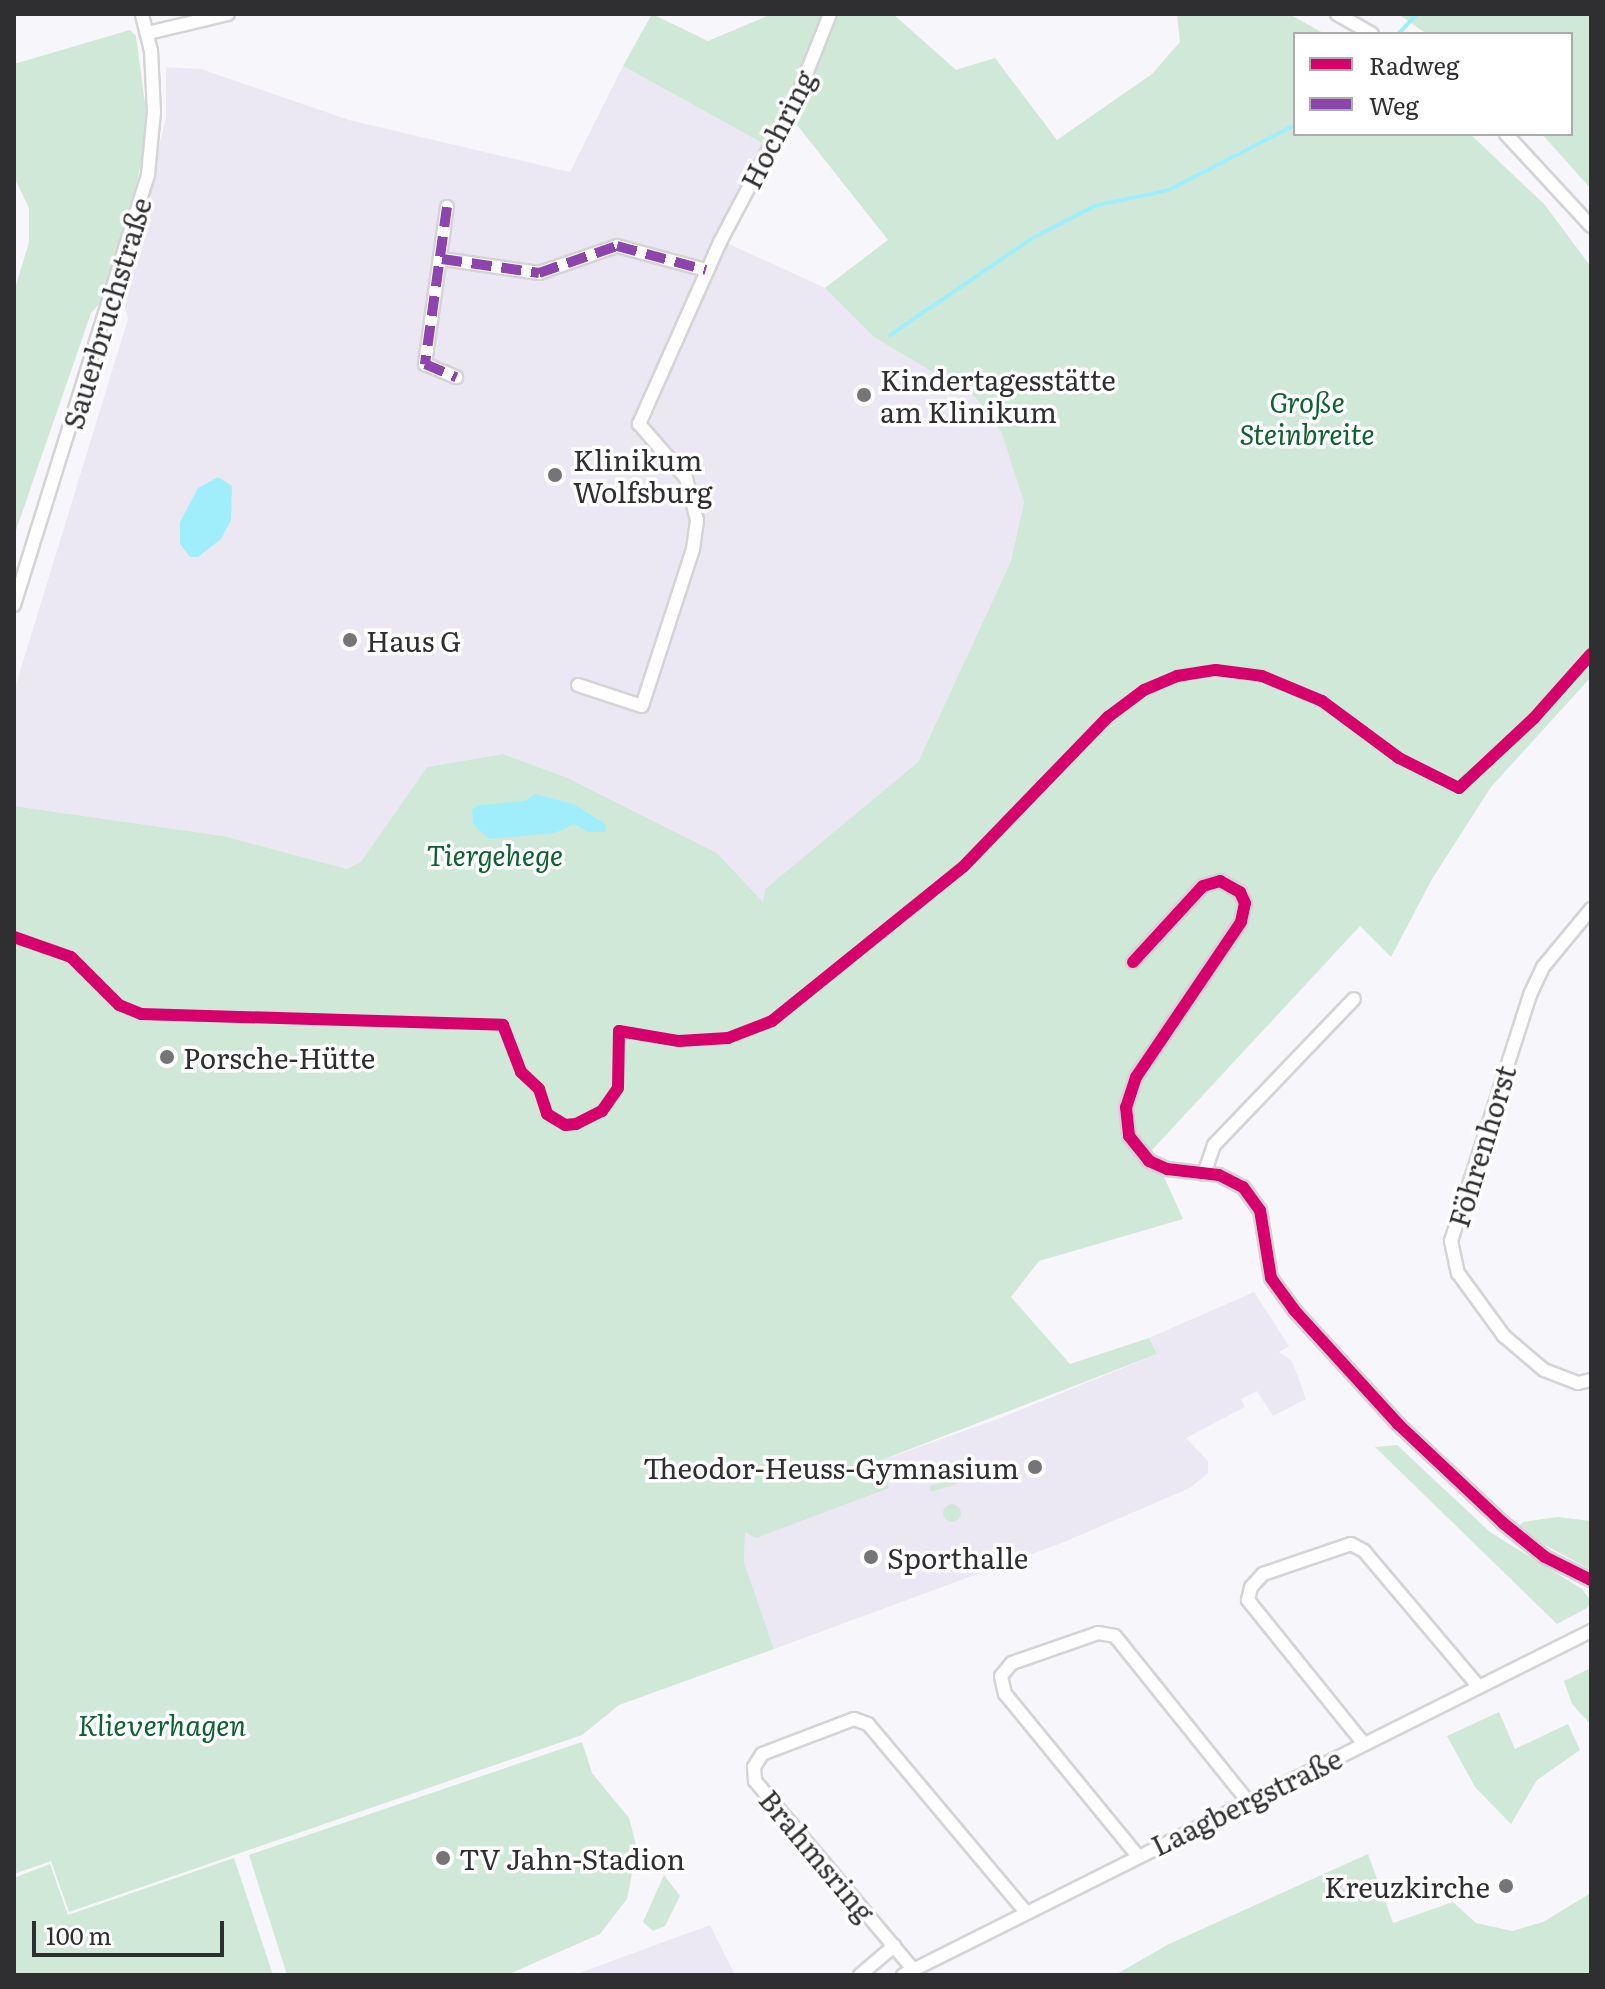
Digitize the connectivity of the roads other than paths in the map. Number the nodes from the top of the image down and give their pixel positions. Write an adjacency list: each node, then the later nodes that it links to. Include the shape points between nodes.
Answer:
1 (142, 14): 6 (street, Sauerbruchstraße)
2 (228, 14): 6 (street)
3 (830, 14): 11 (street, Hochring, via 799,92)
4 (1337, 14): 5 (street)
5 (1368, 32)
6 (148, 33): 13 (street, Sauerbruchstraße, via 154,112 148,174)
7 (1508, 136): 9 (street)
8 (447, 207): 10 (street)
9 (1591, 226)
10 (442, 259): 11 (street, via 539,273 617,246); 12 (street, via 425,364)
11 (706, 270): 14 (street, Hochring, via 639,424 692,491 697,520 693,549 642,706)
12 (456, 377)
13 (14, 605)
14 (578, 685)
15 (1591, 909): 19 (street, Föhrenhorst, via 1543,967 1530,995 1451,1241 1458,1273 1504,1336 1544,1370 1578,1383)
16 (1133, 962): 18 (street, via 1203,886 1220,881 1240,892 1245,903 1241,922 1136,1077 1126,1107 1129,1136 1149,1161)
17 (1354, 999): 18 (street, via 1214,1145)
18 (1204, 1174): 20 (street, via 1231,1179 1253,1197 1264,1223 1271,1278 1380,1406 1524,1541)
19 (1591, 1380)
20 (1591, 1580)
21 (1591, 1631): 22 (street, Laagbergstraße)
22 (1478, 1686): 23 (street, Laagbergstraße); 23 (street, via 1364,1551 1351,1544 1263,1574 1248,1600)
23 (1364, 1744): 24 (street, Laagbergstraße)
24 (1247, 1800): 25 (street, Laagbergstraße); 25 (street, via 1115,1636 1098,1633 1012,1663 1001,1676 1005,1694)
25 (1137, 1855): 26 (street, Laagbergstraße)
26 (1024, 1910): 27 (street, Brahmsring, via 868,1724 854,1719 762,1754 754,1767 755,1781); 28 (street, Laagbergstraße)
27 (894, 1946): 28 (street, Brahmsring); 29 (street)
28 (907, 1972)
29 (860, 1975)

